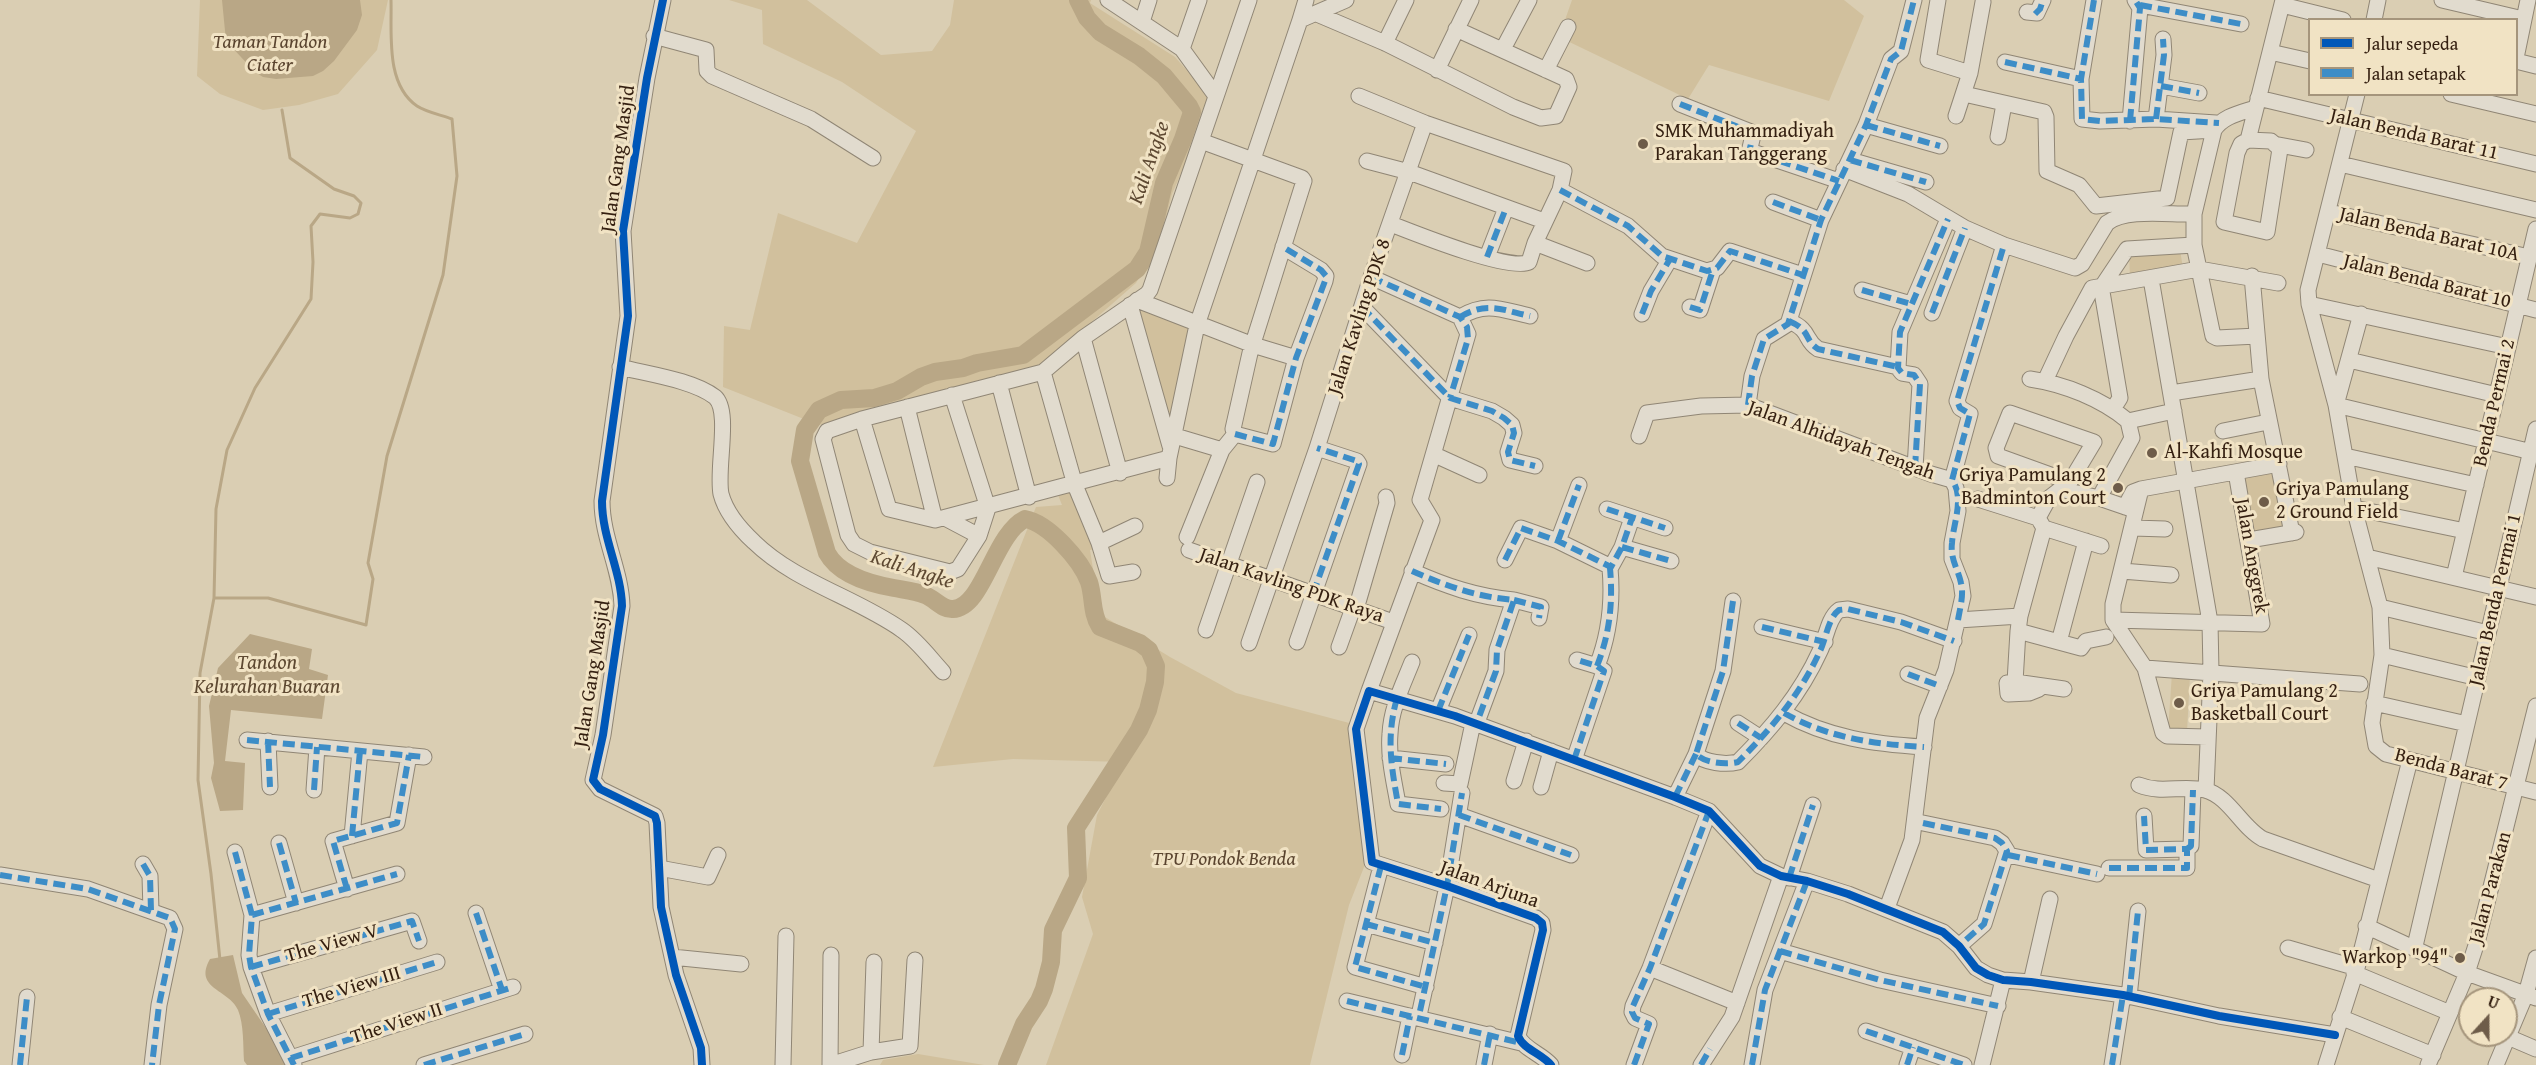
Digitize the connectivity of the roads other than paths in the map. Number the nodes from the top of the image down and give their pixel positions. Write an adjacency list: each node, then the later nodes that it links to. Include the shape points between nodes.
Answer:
1 (663, 0): 31 (street, Jalan Gang Masjid)
2 (1108, 0): 27 (street)
3 (1149, 0): 27 (street)
4 (1199, 0): 34 (street)
5 (1249, 0): 49 (street)
6 (1306, 0): 26 (street)
7 (1346, 0): 22 (street)
8 (1406, 0): 33 (street)
9 (1471, 0): 30 (street)
10 (1529, 0): 35 (street)
11 (1914, 0): 62 (street, via 1901,51 1892,59)
12 (1938, 0): 44 (street, via 1928,60)
13 (2043, 0): 21 (street, via 2037,13)
14 (2094, 0): 45 (street)
15 (2378, 0): 24 (street)
16 (2442, 0): 25 (street)
17 (2528, 0): 25 (street)
18 (1983, 2): 44 (street)
19 (2283, 2): 23 (street); 36 (street)
20 (2137, 3): 28 (street); 60 (street)
21 (2027, 12)
22 (1317, 14): 26 (street); 33 (street)
23 (2336, 18)
24 (2374, 18)
25 (2523, 19): 37 (street)
26 (1300, 20): 71 (street)
27 (1142, 22): 34 (street)
28 (2241, 24)
29 (1568, 27): 43 (street)
30 (1456, 29): 35 (street); 42 (street)
31 (654, 36): 70 (street, via 706,50 707,71 712,76 813,113); 128 (street, Jalan Gang Masjid, via 623,231 629,305)
32 (2163, 39): 46 (street)
33 (1385, 43): 42 (street)
34 (1182, 49): 49 (street)
35 (1503, 49): 43 (street)
36 (2270, 52): 39 (street); 53 (street)
37 (2518, 52)
38 (2518, 59): 41 (street)
39 (2308, 61)
40 (2005, 62): 45 (street)
41 (2536, 66)
42 (1437, 70): 43 (street, via 1546,119 1556,116 1569,82)
43 (1546, 70)
44 (1970, 74): 48 (street)
45 (2081, 78): 60 (street, via 2082,119)
46 (2161, 86): 47 (street); 58 (street)
47 (2199, 93)
48 (1964, 94): 55 (street); 57 (street)
49 (1216, 96): 66 (street)
50 (1359, 96): 61 (street)
51 (2357, 96): 59 (street)
52 (2460, 96): 56 (street)
53 (2256, 103): 59 (street, Jalan Benda Barat 11); 63 (street); 65 (street)
54 (1680, 104): 75 (street, via 1751,132 1753,152)
55 (2004, 104): 63 (street, via 2044,112 2047,171 2079,184 2096,206 2167,198 2181,132); 64 (street)
56 (2536, 114)
57 (1956, 116)
58 (2156, 119): 60 (street); 63 (street)
59 (2351, 120): 73 (street); 74 (street, Jalan Benda Barat 11)
60 (2130, 121)
61 (1425, 123): 76 (street, Jalan Kavling PDK 8); 78 (street, via 1564,171)
62 (1866, 124): 67 (street); 75 (street)
63 (2217, 127): 83 (street)
64 (1998, 137)
65 (2248, 140): 68 (street, via 2271,141); 68 (street, via 2237,153 2224,222 2267,232)
66 (1201, 141): 71 (street); 108 (street, via 1150,290)
67 (1940, 146)
68 (2279, 146): 69 (street)
69 (2306, 150)
70 (873, 158)
71 (1254, 160): 93 (street, via 1303,179); 121 (street)
72 (1367, 161): 76 (street)
73 (2340, 164): 81 (street); 82 (street)
74 (2536, 164)
75 (1844, 170): 77 (street); 84 (street, via 1908,194); 85 (street)
76 (1409, 172): 80 (street); 87 (street, Jalan Kavling PDK 8)
77 (1926, 182)
78 (1560, 190): 86 (street); 97 (street, via 1628,226 1654,252)
79 (1773, 202): 85 (street)
80 (1506, 208): 86 (street); 95 (street)
81 (2536, 210)
82 (2329, 212): 94 (street); 96 (street, Jalan Benda Barat 10A)
83 (2194, 214): 91 (street, via 2128,215 2112,219 2077,268); 92 (street)
84 (1948, 219): 88 (street); 109 (street)
85 (1821, 220): 101 (street)
86 (1544, 221): 90 (street)
87 (1391, 224): 95 (street); 103 (street, Jalan Kavling PDK 8)
88 (1965, 228): 91 (street); 116 (street)
89 (2536, 229): 96 (street, Benda Permai 2)
90 (1535, 243): 95 (street, via 1527,264); 98 (street)
91 (2004, 244): 163 (street, via 1957,400 1960,408 1970,414)
92 (2194, 245): 99 (street); 106 (street, via 2127,249)
93 (1283, 248): 124 (street); 126 (street, via 1326,276)
94 (2318, 254): 110 (street, via 2310,280); 111 (street, Jalan Benda Barat 10)
95 (1487, 257)
96 (2529, 257): 111 (street, Benda Permai 2)
97 (1670, 259): 100 (street); 115 (street)
98 (1587, 263)
99 (2199, 269): 102 (street); 104 (street); 122 (street, via 2213,336)
100 (1713, 270): 101 (street, via 1730,251); 113 (street, via 1700,310)
101 (1803, 275): 120 (street)
102 (2252, 276): 105 (street); 122 (street)
103 (1371, 277): 112 (street, Jalan Kavling PDK 8); 118 (street)
104 (2151, 279): 106 (street); 133 (street)
105 (2278, 283)
106 (2102, 286): 140 (street, via 2120,398); 140 (street, via 2091,290 2038,380)
107 (1862, 290): 109 (street)
108 (1134, 302): 121 (street); 123 (street); 150 (street)
109 (1911, 304): 129 (street, via 1900,332)
110 (2309, 304): 117 (street); 138 (street, Benda Barat 7)
111 (2518, 305): 114 (street, Jalan Benda Barat 10); 125 (street, Benda Permai 2)
112 (1362, 307): 136 (street); 151 (street, Jalan Kavling PDK 8)
113 (1690, 307)
114 (2536, 310)
115 (1642, 314)
116 (1932, 314)
117 (2361, 314): 125 (street); 127 (street)
118 (1460, 316): 119 (street, via 1479,307); 136 (street, via 1468,339)
119 (1530, 316)
120 (1789, 321): 129 (street, via 1804,329 1818,349); 137 (street, via 1764,339)
121 (1197, 325): 124 (street); 150 (street)
122 (2257, 336): 131 (street)
123 (1083, 338): 130 (street); 160 (street)
124 (1252, 345): 126 (street); 147 (street)
125 (2508, 347): 135 (street, Benda Permai 2)
126 (1296, 358): 147 (street, via 1273,444)
127 (2349, 360): 135 (street); 138 (street)
128 (620, 367): 231 (street, via 689,385 716,398 724,418 718,474 722,496 734,521 784,565 901,629); 288 (street, Jalan Gang Masjid, via 602,511 621,586 622,606 593,780 596,787 655,816)
129 (1898, 367): 158 (street, via 1902,373 1914,375 1920,384)
130 (1043, 372): 132 (street); 167 (street)
131 (2261, 379): 133 (street); 144 (street)
132 (999, 383): 134 (street); 170 (street)
133 (2171, 393): 141 (street)
134 (952, 395): 139 (street); 174 (street)
135 (2497, 395): 149 (street, Benda Permai 2)
136 (1450, 398): 154 (street); 157 (street, via 1504,418 1514,433 1508,453 1510,460)
137 (1748, 405): 148 (street, Jalan Alhidayah Tengah, via 1648,412); 158 (street, Jalan Alhidayah Tengah)
138 (2336, 405): 149 (street); 155 (street, Benda Barat 7)
139 (907, 407): 142 (street); 179 (street)
140 (2113, 409): 143 (street)
141 (2175, 411): 143 (street); 165 (street)
142 (862, 418): 179 (street, via 889,509); 186 (street, via 830,428 823,439 848,535 854,544 870,552 950,572 958,569)
143 (2128, 421): 172 (street, via 2132,438)
144 (2268, 422): 146 (street); 156 (street)
145 (2536, 429): 153 (street, Jalan Benda Permai 1)
146 (2223, 431)
147 (1235, 434): 152 (street)
148 (1639, 436)
149 (2486, 441): 153 (street); 169 (street, Benda Permai 2)
150 (1172, 448): 152 (street); 160 (street); 162 (street)
151 (1317, 448): 201 (street, Jalan Kavling PDK 8); 203 (street, via 1359,464)
152 (1222, 450): 194 (street, Jalan Kavling PDK Raya, via 1188,544)
153 (2533, 452): 202 (street, Jalan Benda Permai 1)
154 (1435, 455): 161 (street); 196 (street, via 1420,500 1432,520)
155 (2345, 456): 169 (street); 175 (street, Benda Barat 7)
156 (2279, 464): 159 (street); 187 (street, via 2294,532)
157 (1535, 466)
158 (1915, 468): 163 (street, Jalan Alhidayah Tengah)
159 (2236, 472): 165 (street); 187 (street, Jalan Anggrek)
160 (1120, 473): 167 (street)
161 (1479, 475)
162 (1167, 478)
163 (1952, 480): 210 (street, via 1958,511 1952,559 1962,596)
164 (1257, 482): 194 (street)
165 (2188, 482): 177 (street, via 2133,492); 213 (street)
166 (1579, 484): 188 (street)
167 (1075, 485): 170 (street); 189 (street)
168 (2065, 485): 168 (street, via 2094,442 2010,413 1996,448 1998,456); 172 (street); 180 (street, via 2049,498)
169 (2476, 485): 185 (street, Benda Permai 2)
170 (1029, 497): 174 (street)
171 (1386, 497): 208 (street)
172 (2099, 498): 177 (street)
173 (1978, 499): 180 (street)
174 (988, 508): 179 (street); 186 (street)
175 (2354, 508): 185 (street); 191 (street, Benda Barat 7)
176 (1607, 509): 178 (street)
177 (2131, 509): 183 (street)
178 (1632, 518): 182 (street); 190 (street)
179 (940, 519): 186 (street)
180 (2041, 523): 214 (street); 223 (street, via 2093,543)
181 (1135, 526): 189 (street)
182 (1665, 528)
183 (2133, 528): 184 (street); 197 (street)
184 (2165, 529)
185 (2465, 531): 200 (street, Benda Permai 2)
186 (979, 536)
187 (2249, 540): 213 (street, Jalan Anggrek, via 2263,623)
188 (1558, 541): 192 (street, via 1520,528); 195 (street)
189 (1099, 543): 198 (street, via 1109,576)
190 (1622, 547): 193 (street); 195 (street)
191 (2367, 557): 200 (street); 207 (street, Benda Barat 7)
192 (1504, 560)
193 (1671, 561)
194 (1229, 565): 201 (street, Jalan Kavling PDK Raya); 216 (street)
195 (1610, 568): 229 (street, via 1612,598 1607,642)
196 (1412, 571): 205 (street, via 1450,588); 212 (street)
197 (2122, 571): 199 (street); 211 (street)
198 (1133, 572)
199 (2171, 575)
200 (2454, 577): 202 (street)
201 (1270, 578): 203 (street, Jalan Kavling PDK Raya); 224 (street, Jalan Kavling PDK 8)
202 (2499, 588): 204 (street); 217 (street, Jalan Benda Permai 1)
203 (1313, 594): 208 (street, Jalan Kavling PDK Raya); 221 (street)
204 (2536, 597)
205 (1514, 600): 209 (street, via 1541,607); 245 (street, via 1497,650 1496,671)
206 (1733, 601): 256 (street, via 1723,671)
207 (2380, 607): 217 (street); 226 (street, Benda Barat 7)
208 (1354, 609): 212 (street, Jalan Kavling PDK Raya); 225 (street)
209 (1539, 618)
210 (1958, 620): 214 (street); 220 (street)
211 (2113, 620): 213 (street); 230 (street)
212 (1393, 622): 238 (street)
213 (2210, 622): 232 (street)
214 (2019, 623): 223 (street); 237 (street, via 2015,682 2007,683 2008,694 2029,693 2042,687)
215 (1762, 627): 222 (street)
216 (1206, 630)
217 (2488, 633): 234 (street, Jalan Benda Permai 1)
218 (1469, 635): 242 (street)
219 (2106, 637): 223 (street, via 2086,641 2081,648)
220 (1954, 641): 222 (street, via 1901,622 1843,609 1834,614); 236 (street)
221 (1297, 642)
222 (1825, 642): 243 (street)
223 (2060, 642)
224 (1249, 643)
225 (1339, 647)
226 (2382, 655): 234 (street); 240 (street, Benda Barat 7)
227 (1577, 660): 229 (street)
228 (1412, 662): 239 (street)
229 (1597, 666): 258 (street, via 1604,673)
230 (2145, 668): 232 (street); 247 (street, via 2163,733)
231 (943, 672)
232 (2211, 672): 235 (street); 247 (street)
233 (1908, 674): 236 (street)
234 (2478, 678): 246 (street, Jalan Benda Permai 1)
235 (2360, 684)
236 (1940, 686): 253 (street, via 1927,718)
237 (2064, 689)
238 (1369, 692): 239 (street); 287 (street, via 1356,729)
239 (1397, 698): 242 (street); 257 (street, via 1389,734)
240 (2374, 703): 246 (street); 259 (street, Benda Barat 7, via 2376,746 2386,754)
241 (2536, 706): 267 (street, Jalan Parakan)
242 (1438, 711): 245 (street)
243 (1784, 713): 248 (street); 253 (street, via 1849,739)
244 (1738, 723): 248 (street)
245 (1474, 724): 251 (street); 263 (street, via 1461,783)
246 (2467, 724): 261 (street, Jalan Benda Permai 1)
247 (2208, 737): 269 (street)
248 (1761, 738): 256 (street, via 1736,763 1719,763)
249 (247, 740): 250 (street)
250 (268, 741): 252 (street); 265 (street)
251 (1526, 741): 255 (street); 262 (street)
252 (318, 747): 254 (street); 268 (street)
253 (1924, 747): 298 (street, via 1912,840)
254 (360, 751): 279 (street); 279 (street, via 417,756 397,823)
255 (1551, 751): 258 (street); 266 (street)
256 (1696, 754): 272 (street)
257 (1390, 758): 260 (street); 274 (street, via 1398,804)
258 (1574, 760): 272 (street)
259 (2410, 760): 261 (street, Benda Barat 7); 293 (street)
260 (1446, 764)
261 (2456, 772): 267 (street, Benda Barat 7); 309 (street, Jalan Benda Permai 1)
262 (1514, 781)
263 (1444, 783)
264 (2139, 785): 269 (street, via 2155,790)
265 (270, 787)
266 (1541, 787)
267 (2517, 788): 270 (street, Benda Barat 7); 322 (street, Jalan Parakan)
268 (314, 790)
269 (2199, 790): 281 (street, via 2191,846); 293 (street, via 2222,801 2262,839)
270 (2536, 792)
271 (1462, 793): 276 (street)
272 (1676, 796): 275 (street)
273 (1813, 805): 291 (street)
274 (1441, 809)
275 (1709, 811): 291 (street, via 1755,861); 320 (street)
276 (1459, 815): 284 (street); 294 (street)
277 (2144, 816): 281 (street, via 2147,851)
278 (1923, 823): 285 (street, via 1995,838)
279 (352, 836): 295 (street, via 333,843)
280 (279, 843): 297 (street)
281 (2187, 849): 285 (street, via 2186,869 2103,871)
282 (235, 852): 302 (street)
283 (718, 855): 288 (street, via 706,877)
284 (1571, 855)
285 (2008, 855): 308 (street, via 1983,926)
286 (143, 864): 299 (street, via 150,876)
287 (1377, 864): 294 (street, Jalan Arjuna); 303 (street)
288 (659, 868): 313 (street, Jalan Gang Masjid, via 661,907)
289 (0, 874): 299 (street, via 88,889)
290 (397, 874): 295 (street)
291 (1785, 877): 292 (street); 330 (street)
292 (1807, 880): 298 (street); 311 (street)
293 (2379, 880): 304 (street)
294 (1447, 886): 307 (street); 342 (street, Jalan Arjuna, via 1542,923 1518,1036)
295 (347, 889): 297 (street)
296 (2050, 899): 324 (street)
297 (296, 903): 302 (street)
298 (1887, 908): 308 (street, via 1943,932)
299 (151, 911): 352 (street, via 170,918 175,929 159,1005)
300 (2138, 911): 326 (street)
301 (476, 913): 349 (street, The View II, via 507,989)
302 (252, 915): 319 (street)
303 (1366, 924): 307 (street); 325 (street, via 1355,968)
304 (2366, 926): 309 (street); 321 (street)
305 (786, 936): 355 (street)
306 (419, 941): 319 (street, The View V, via 412,921)
307 (1435, 943): 325 (street)
308 (1959, 946): 323 (street, via 1976,968)
309 (2415, 946): 322 (street)
310 (2288, 948): 321 (street)
311 (1780, 951): 331 (street, via 1880,980); 361 (street, via 1762,1001)
312 (831, 955): 356 (street)
313 (672, 957): 318 (street); 354 (street, Jalan Gang Masjid, via 701,1048)
314 (2536, 958): 327 (street)
315 (915, 960): 346 (street, via 911,1044)
316 (437, 962): 334 (street, The View III)
317 (874, 962): 346 (street)
318 (741, 964)
319 (251, 967): 334 (street)
320 (1650, 968): 330 (street); 359 (street, via 1632,1012 1648,1024)
321 (2356, 970): 333 (street); 335 (street)
322 (2468, 973): 327 (street); 333 (street, Jalan Parakan)
323 (2003, 980): 324 (street); 331 (street)
324 (2031, 982): 326 (street)
325 (1426, 987): 332 (street)
326 (2126, 996): 340 (street); 365 (street)
327 (2531, 996): 336 (street)
328 (27, 997): 351 (street)
329 (1347, 1001): 332 (street)
330 (1737, 1003): 360 (street, via 1730,1022)
331 (1998, 1006): 364 (street)
332 (1415, 1013): 339 (street); 347 (street)
333 (2450, 1013): 348 (street, Jalan Parakan)
334 (268, 1014): 349 (street)
335 (2340, 1017): 340 (street); 348 (street)
336 (2518, 1020)
337 (1866, 1031): 343 (street)
338 (525, 1034): 353 (street)
339 (1490, 1035): 342 (street); 357 (street)
340 (2335, 1035): 350 (street)
341 (2518, 1042): 345 (street)
342 (1521, 1043): 358 (street, via 1540,1053)
343 (1913, 1047): 362 (street); 363 (street)
344 (2504, 1047): 366 (street)
345 (2536, 1049)
346 (871, 1052): 356 (street)
347 (1402, 1055)
348 (2431, 1060)
349 (292, 1061)
350 (2330, 1064)
351 (20, 1065)
352 (152, 1065)
353 (424, 1065)
354 (702, 1065)
355 (783, 1065)
356 (830, 1065)
357 (1484, 1065)
358 (1551, 1065)
359 (1634, 1065)
360 (1701, 1065)
361 (1752, 1065)
362 (1907, 1065)
363 (1964, 1065)
364 (1982, 1065)
365 (2112, 1065)
366 (2496, 1065)

